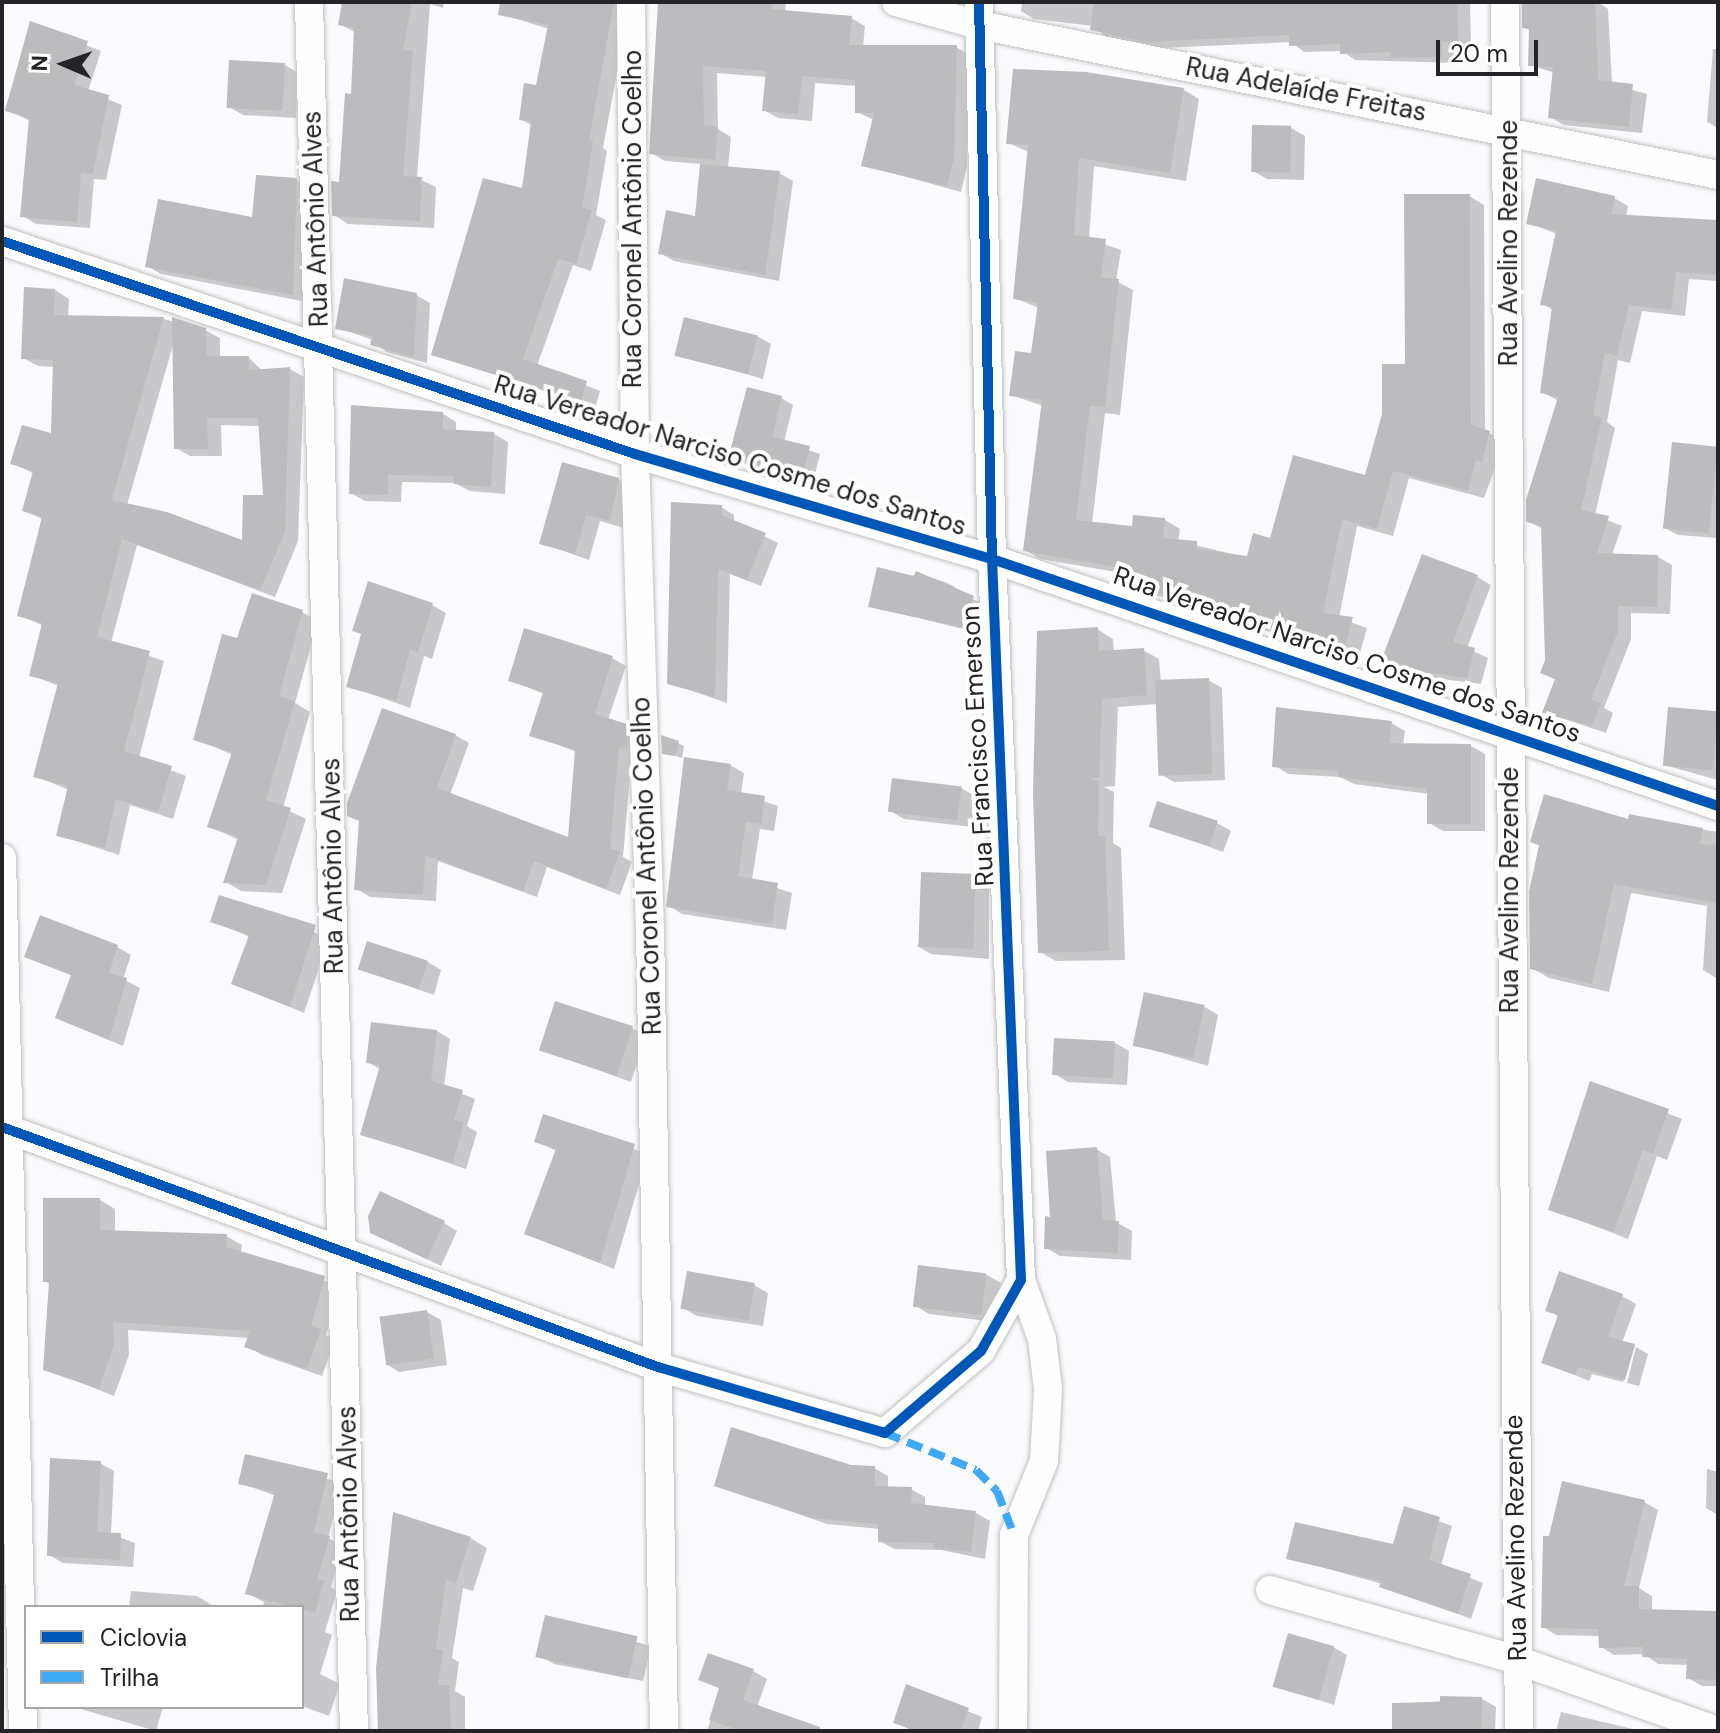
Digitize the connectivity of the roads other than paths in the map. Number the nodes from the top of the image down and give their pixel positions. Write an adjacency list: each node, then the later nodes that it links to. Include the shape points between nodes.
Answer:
1 (309, 2): 9 (street, Rua Antônio Alves)
2 (631, 2): 10 (street, Rua Coronel Antônio Coelho)
3 (896, 2): 5 (street, Rua Adelaíde Freitas)
4 (1505, 2): 6 (street, Rua Avelino Rezende)
5 (979, 13): 6 (street, Rua Adelaíde Freitas); 11 (street, Rua Francisco Emerson)
6 (1509, 131): 7 (street, Rua Adelaíde Freitas); 12 (street, Rua Avelino Rezende)
7 (1718, 175)
8 (2, 241): 9 (street, Rua Vereador Narciso Cosme dos Santos)
9 (320, 348): 10 (street, Rua Vereador Narciso Cosme dos Santos); 16 (street, Rua Antônio Alves)
10 (635, 454): 11 (street, Rua Vereador Narciso Cosme dos Santos); 18 (street, Rua Coronel Antônio Coelho)
11 (992, 559): 12 (street, Rua Vereador Narciso Cosme dos Santos); 17 (street, Rua Francisco Emerson)
12 (1509, 731): 13 (street, Rua Vereador Narciso Cosme dos Santos); 20 (street, Rua Avelino Rezende)
13 (1718, 806)
14 (2, 858): 15 (street)
15 (4, 1128): 16 (street); 21 (street)
16 (342, 1254): 18 (street); 22 (street, Rua Antônio Alves)
17 (1021, 1280): 18 (street, via 981,1351 885,1433); 24 (street, via 1042,1339 1048,1389 1044,1461 1014,1535)
18 (658, 1367): 23 (street, Rua Coronel Antônio Coelho)
19 (1270, 1590): 20 (street)
20 (1517, 1660): 25 (street, Rua Avelino Rezende); 26 (street)
21 (23, 1731)
22 (354, 1731)
23 (664, 1731)
24 (1013, 1731)
25 (1519, 1731)
26 (1718, 1731)

